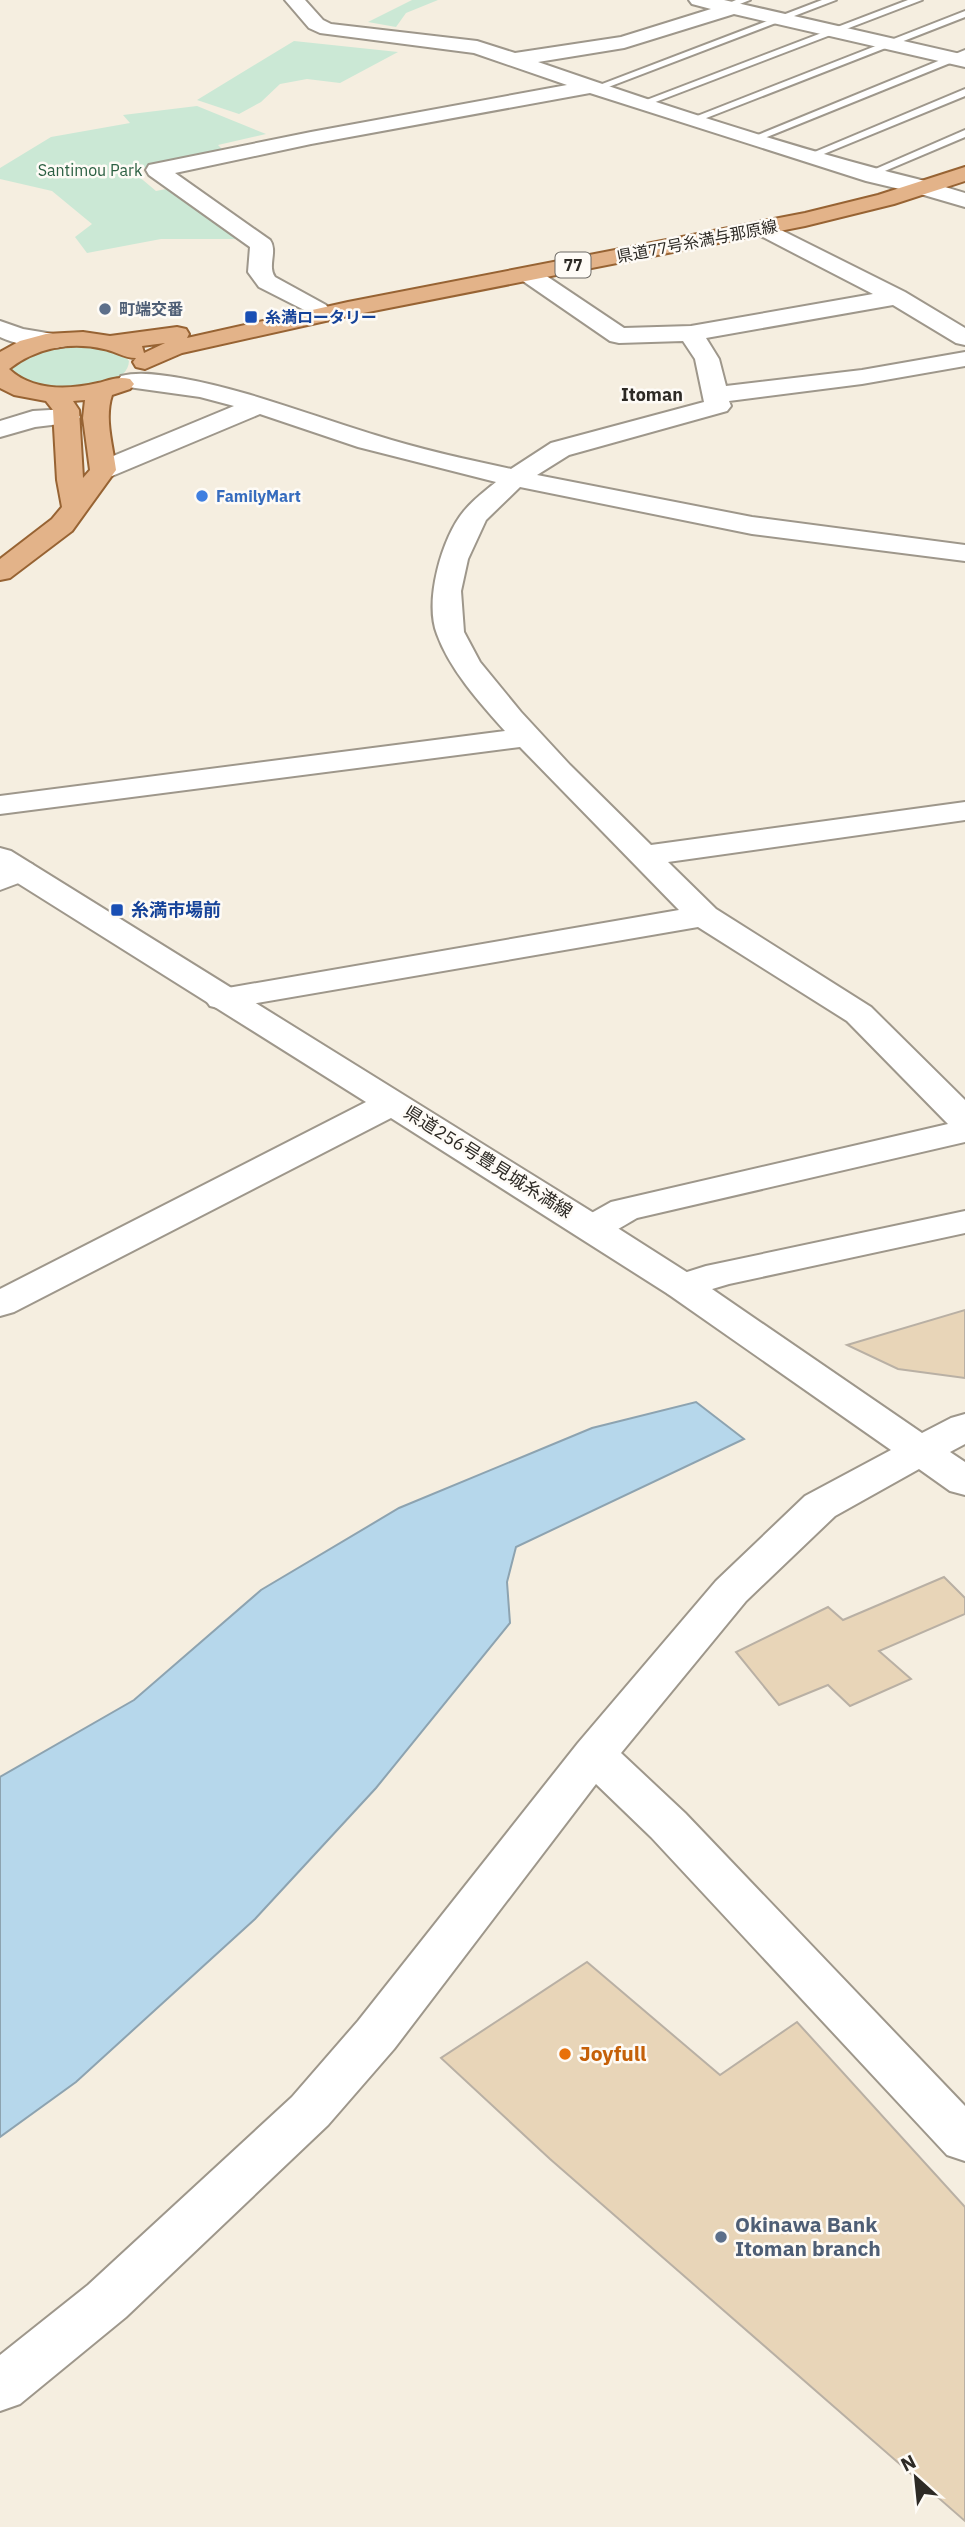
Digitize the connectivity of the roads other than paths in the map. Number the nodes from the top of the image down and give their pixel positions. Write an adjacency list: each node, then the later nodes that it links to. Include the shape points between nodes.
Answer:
1 (295, 0): 11 (street, via 316,24 327,29 477,47)
2 (699, 0): 5 (street)
3 (831, 0): 7 (lane)
4 (917, 0): 8 (lane)
5 (735, 5): 7 (street); 11 (street, via 624,42)
6 (965, 14): 9 (lane)
7 (781, 19): 8 (street); 12 (lane)
8 (835, 31): 9 (street); 14 (lane)
9 (888, 44): 10 (street); 15 (lane)
10 (960, 57): 17 (lane)
11 (515, 60): 12 (street)
12 (591, 88): 14 (street); 27 (street, via 157,170 261,245 260,272 267,282)
13 (965, 92): 18 (lane)
14 (641, 104): 15 (street)
15 (692, 120): 17 (street)
16 (965, 133): 19 (lane)
17 (753, 139): 18 (street)
18 (810, 156): 19 (street)
19 (869, 174): 21 (street)
20 (965, 174): 21 (main road, 県道77号糸満与那原線 / 77)
21 (925, 188): 22 (street); 23 (main road, 県道77号糸満与那原線 / 77)
22 (965, 200)
23 (763, 228): 24 (main road, 県道77号糸満与那原線 / 77); 25 (street)
24 (528, 274): 26 (main road, 県道77号糸満与那原線 / 77); 29 (street, via 619,336)
25 (897, 297): 29 (street); 30 (street)
26 (383, 302): 27 (main road, 県道77号糸満与那原線 / 77); 35 (main road, 県道77号糸満与那原線 / 77, via 183,346 159,353)
27 (318, 310): 32 (main road, 県道77号糸満与那原線 / 77)
28 (0, 328): 31 (street, via 18,336)
29 (691, 333): 38 (street, via 707,359)
30 (965, 338)
31 (56, 341): 32 (main road, 77); 34 (main road, 77, via 38,344)
32 (110, 343): 35 (main road, 77, via 136,353)
33 (965, 359): 38 (street)
34 (3, 367): 37 (main road, 77)
35 (139, 369): 36 (main road, 77); 39 (street, via 169,383)
36 (101, 391): 37 (main road, 77); 42 (main road, via 96,417)
37 (54, 394): 40 (main road)
38 (716, 395): 43 (street, via 718,406 560,449)
39 (261, 404): 42 (street); 43 (street, via 397,450)
40 (67, 417): 41 (street, via 33,419); 44 (main road)
41 (0, 429)
42 (103, 470): 44 (main road)
43 (515, 478): 45 (street, via 703,517); 47 (street, via 474,516 454,559 447,591 450,632 467,665)
44 (75, 506): 46 (main road, via 62,525)
45 (965, 553)
46 (0, 572)
47 (529, 737): 48 (street); 50 (street)
48 (0, 805)
49 (965, 811): 50 (street)
50 (645, 856): 52 (street)
51 (7, 870): 53 (street, 県道256号豊見城糸満線)
52 (704, 916): 53 (street); 55 (street, via 859,1014)
53 (222, 999): 54 (street, 県道256号豊見城糸満線)
54 (393, 1103): 58 (street, 県道256号豊見城糸満線); 60 (street)
55 (965, 1120)
56 (965, 1130): 58 (street, via 624,1210)
57 (965, 1222): 59 (street)
58 (592, 1228): 59 (street, 県道256号豊見城糸満線)
59 (682, 1286): 62 (street, 県道256号豊見城糸満線)
60 (0, 1304)
61 (965, 1427): 62 (street)
62 (921, 1451): 63 (street, 県道256号豊見城糸満線); 64 (street, via 820,1506 731,1591)
63 (965, 1482)
64 (594, 1754): 65 (street, via 668,1825); 66 (street, via 376,2035 310,2111 107,2301)
65 (965, 2140)
66 (0, 2387)

